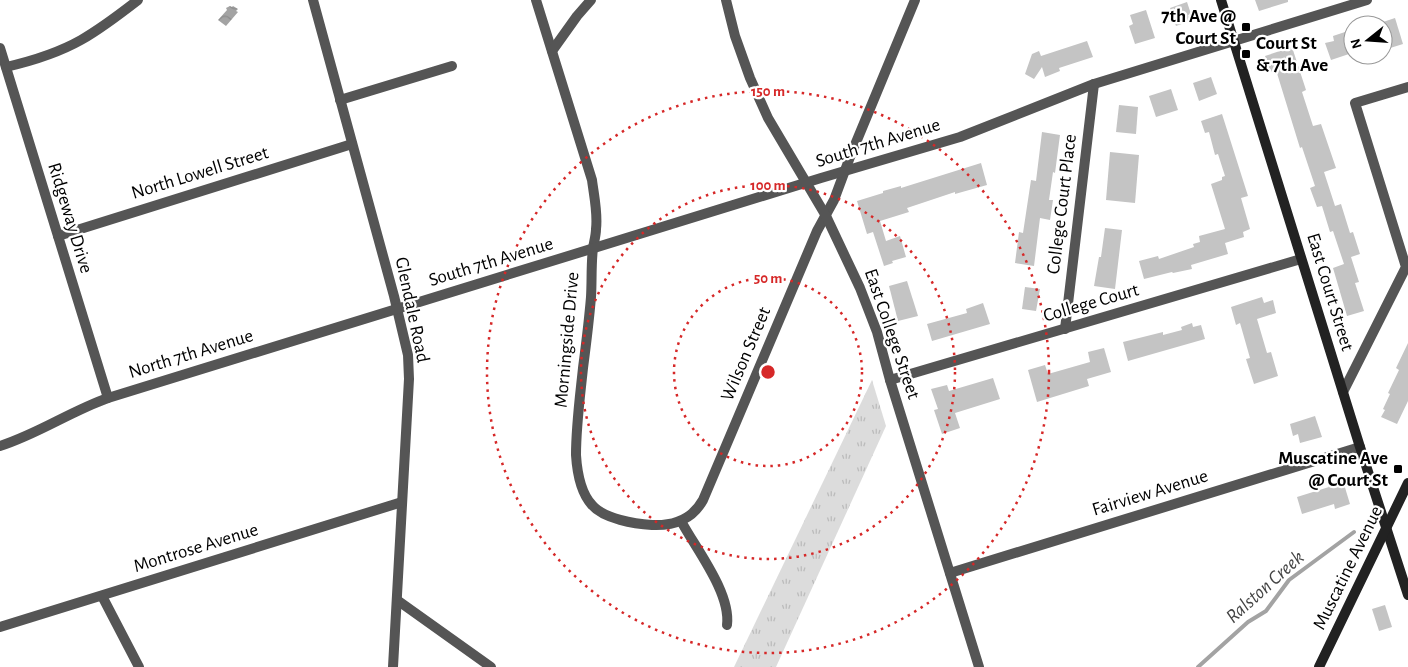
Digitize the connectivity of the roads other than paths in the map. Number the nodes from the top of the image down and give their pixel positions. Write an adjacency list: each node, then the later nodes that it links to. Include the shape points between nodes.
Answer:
1 (138, 0): 13 (street, via 103,26 57,52)
2 (313, 0): 16 (street, Glendale Road)
3 (536, 0): 11 (street, Morningside Drive)
4 (591, 0): 11 (street)
5 (726, 0): 19 (street, East College Street, via 750,78 768,118)
6 (915, 0): 18 (street, Wilson Street)
7 (1220, 0): 9 (street, East Court Street)
8 (1367, 0): 9 (street, South 7th Avenue)
9 (1233, 41): 14 (street, South 7th Avenue); 23 (street, East Court Street)
10 (0, 48): 13 (street, Ridgeway Drive)
11 (552, 51): 22 (street, Morningside Drive, via 592,180 596,204)
12 (452, 66): 16 (street)
13 (6, 67): 21 (street, Ridgeway Drive)
14 (1094, 84): 18 (street, South 7th Avenue, via 969,134); 26 (street, College Court Place)
15 (1408, 87): 24 (street, via 1355,104)
16 (340, 100): 17 (street, Glendale Road)
17 (352, 144): 21 (street, North Lowell Street); 25 (street, Glendale Road)
18 (845, 171): 19 (street, South 7th Avenue); 20 (street, Wilson Street)
19 (806, 183): 20 (street, East College Street); 22 (street, South 7th Avenue)
20 (826, 216): 27 (street, East College Street, via 877,332); 34 (street, Wilson Street, via 703,500 692,514)
21 (58, 236): 29 (street, Ridgeway Drive)
22 (593, 248): 25 (street, South 7th Avenue); 34 (street, Morningside Drive, via 577,430 578,472 592,506 602,512 621,521 639,524)
23 (1301, 260): 26 (street, College Court); 28 (street, East Court Street)
24 (1407, 265): 28 (street)
25 (397, 309): 29 (street, North 7th Avenue); 33 (street, Glendale Road, via 408,355 409,379)
26 (1064, 329): 27 (street, College Court)
27 (890, 380): 36 (street, East College Street)
28 (1342, 392): 31 (street, East Court Street)
29 (108, 398): 30 (street, North 7th Avenue)
30 (0, 446)
31 (1360, 447): 35 (street, East Court Street); 36 (street, Fairview Avenue)
32 (1408, 483): 35 (street, Muscatine Avenue)
33 (402, 502): 38 (street, Montrose Avenue); 39 (street, Glendale Road)
34 (681, 521): 40 (street, via 722,596)
35 (1386, 528): 37 (street, East Court Street); 46 (street, Muscatine Avenue)
36 (950, 573): 45 (street, East College Street)
37 (1408, 594)
38 (102, 596): 41 (street, Montrose Avenue); 42 (street)
39 (397, 600): 43 (street, Glendale Road); 44 (street)
40 (727, 625)
41 (0, 627)
42 (139, 667)
43 (394, 667)
44 (491, 667)
45 (979, 667)
46 (1320, 667)

